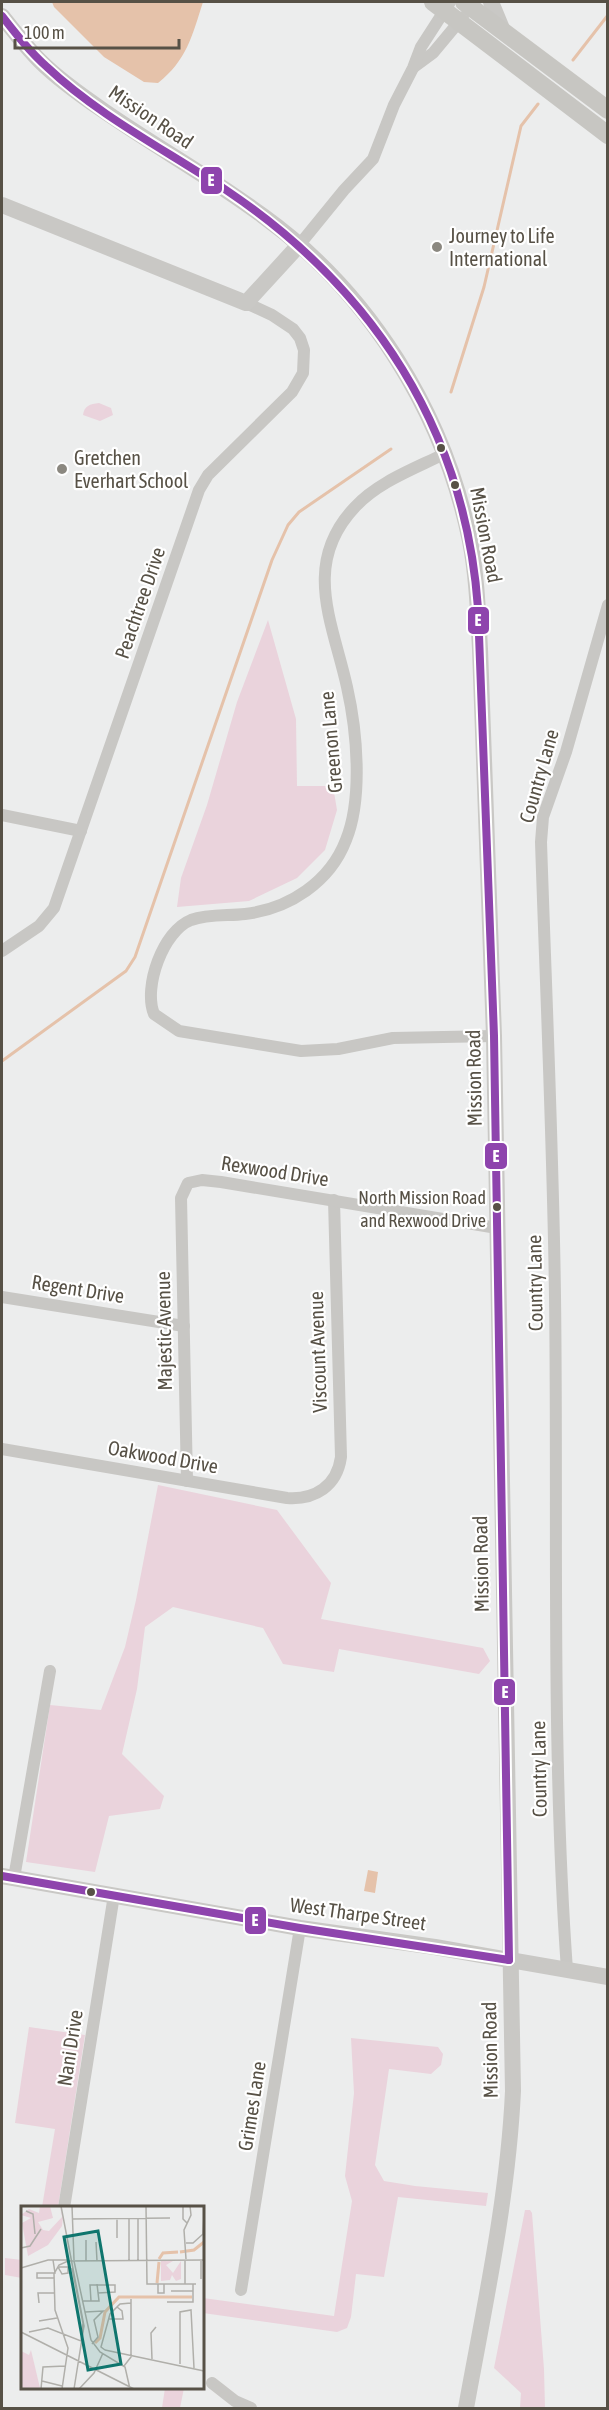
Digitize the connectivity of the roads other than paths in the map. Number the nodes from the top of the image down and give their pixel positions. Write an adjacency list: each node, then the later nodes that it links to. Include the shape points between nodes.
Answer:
1 (491, 2): 6 (main road)
2 (470, 3): 5 (street); 6 (main road)
3 (442, 4): 5 (main road); 7 (street)
4 (2, 16): 13 (main road, Mission Road, via 39,61 72,88)
5 (459, 22): 7 (street, via 433,53); 8 (main road)
6 (503, 31): 9 (main road)
7 (413, 68): 13 (street, via 373,159)
8 (566, 103): 9 (main road); 10 (main road)
9 (604, 110): 10 (main road)
10 (587, 119): 11 (main road)
11 (608, 135)
12 (2, 205): 14 (main road)
13 (300, 244): 14 (main road); 15 (main road, Mission Road, via 335,279 388,345 415,390)
14 (246, 303): 18 (street, Peachtree Drive, via 293,329 304,350 303,373 292,392 208,475 199,490)
15 (444, 454): 20 (main road, Mission Road, via 464,518 476,586); 20 (street, Greenon Lane, via 390,481 356,506 328,555 324,592 348,688 356,775 351,823 338,857 310,888 287,903 180,926 157,966 149,996 154,1014 179,1030 300,1051 338,1049 393,1038)
16 (608, 605): 34 (street, Country Lane, via 543,817 541,842 555,1295 560,1838)
17 (2, 815): 18 (street)
18 (81, 831): 19 (street, Peachtree Drive, via 54,908 39,926)
19 (2, 951)
20 (494, 1035): 23 (main road, Mission Road)
21 (188, 1183): 22 (street, Rexwood Drive, via 221,1182); 25 (street, Majestic Avenue, via 181,1198)
22 (333, 1200): 23 (street, Rexwood Drive); 28 (street, Viscount Avenue, via 341,1457 336,1477)
23 (497, 1228): 33 (main road, Mission Road)
24 (2, 1297): 25 (street, Regent Drive)
25 (184, 1326): 27 (street, Majestic Avenue)
26 (2, 1449): 27 (street, Oakwood Drive)
27 (187, 1481): 28 (street, Oakwood Drive, via 287,1498 307,1498)
28 (317, 1493)
29 (50, 1671): 30 (street)
30 (8, 1877): 31 (main road, West Tharpe Street)
31 (114, 1895): 32 (main road, West Tharpe Street); 37 (street, Nani Drive)
32 (300, 1928): 33 (main road, West Tharpe Street); 38 (street, Grimes Lane)
33 (509, 1960): 34 (main road, West Tharpe Street); 41 (main road, Mission Road, via 511,2140)
34 (567, 1970): 35 (main road); 36 (main road)
35 (608, 1977)
36 (608, 1984)
37 (64, 2206)
38 (241, 2290)
39 (212, 2383): 40 (street)
40 (251, 2409)
41 (466, 2409)

